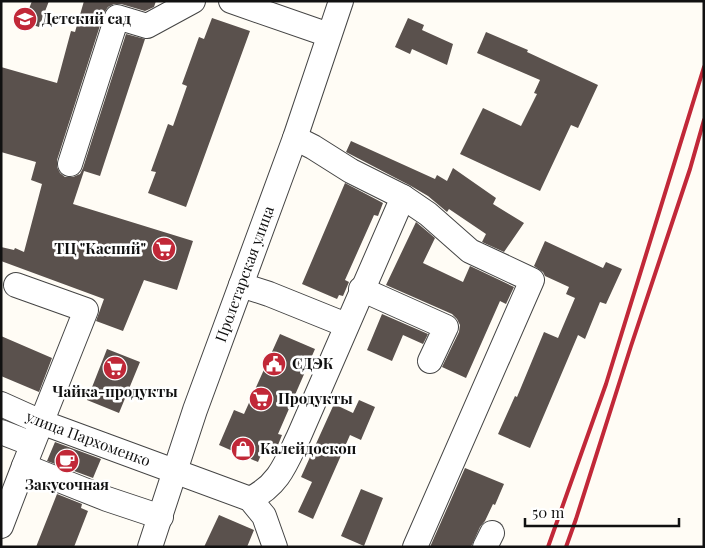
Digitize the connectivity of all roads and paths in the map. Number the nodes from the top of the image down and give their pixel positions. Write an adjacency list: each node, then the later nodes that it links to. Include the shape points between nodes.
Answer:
1 (193, 1): 6 (street, via 147,26 116,17)
2 (231, 1): 4 (street)
3 (341, 1): 4 (street, Пролетарская улица)
4 (329, 35): 5 (street, Пролетарская улица)
5 (295, 138): 7 (street); 9 (street, Пролетарская улица)
6 (70, 164)
7 (402, 197): 10 (street); 24 (street, via 428,214 470,250 532,280)
8 (16, 285): 14 (street, via 86,310)
9 (241, 285): 11 (street); 18 (street, Пролетарская улица)
10 (361, 289): 11 (street); 12 (street, via 446,327)
11 (346, 325): 19 (street, via 281,472 264,492)
12 (430, 361)
13 (1, 404): 14 (street, улица Пархоменко)
14 (41, 422): 16 (street); 18 (street, улица Пархоменко)
15 (1, 432): 16 (street)
16 (32, 444): 17 (street)
17 (24, 466): 20 (street); 21 (street)
18 (176, 471): 19 (street, улица Пархоменко); 20 (street, Пролетарская улица)
19 (250, 499): 23 (street, via 264,516)
20 (162, 517): 22 (street, Пролетарская улица)
21 (1, 526)
22 (150, 547)
23 (275, 547)
24 (415, 547)

